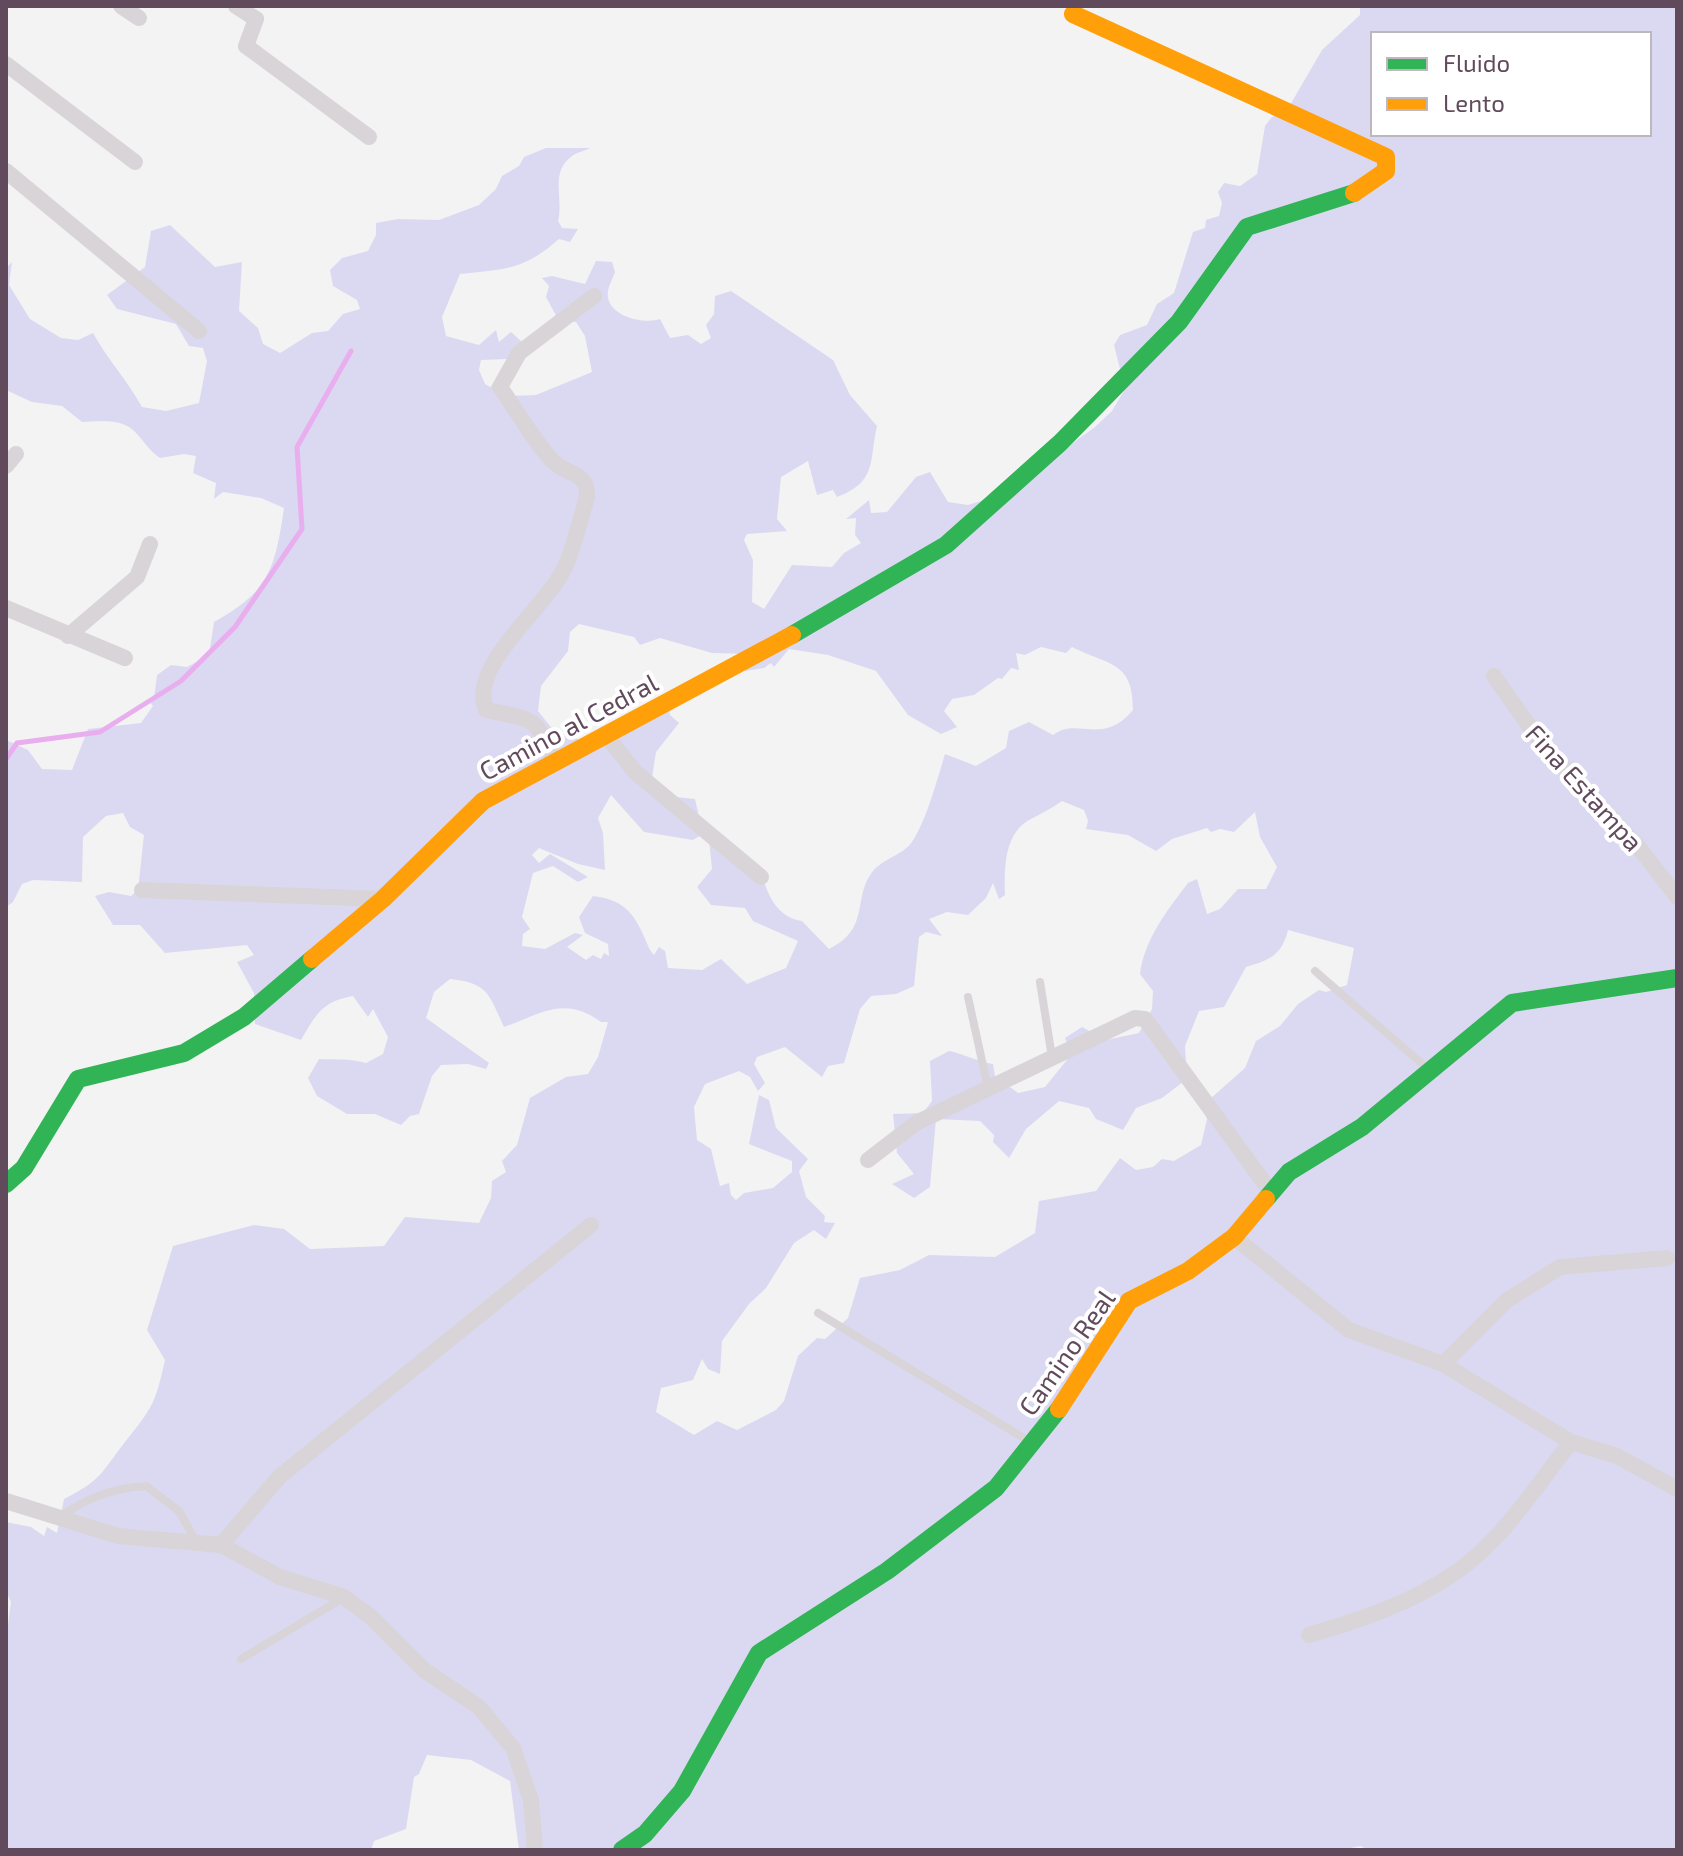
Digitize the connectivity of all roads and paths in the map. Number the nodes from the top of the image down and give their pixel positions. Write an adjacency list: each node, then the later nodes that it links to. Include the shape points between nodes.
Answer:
1 (121, 6): 4 (street)
2 (236, 6): 6 (street, via 256,19 246,46)
3 (1073, 14): 16 (street, Camino al Cedral, via 1386,157 1386,171 1361,191 1247,227 1179,322 1060,443 946,545 769,648)
4 (139, 18)
5 (6, 64): 7 (street)
6 (369, 137)
7 (135, 162)
8 (6, 171): 10 (street)
9 (594, 296): 17 (street, via 519,353 500,387 556,464 588,485 564,570 486,674 480,696 486,710 527,718 542,729)
10 (199, 331)
11 (150, 544): 13 (street, via 137,577)
12 (6, 608): 13 (street)
13 (68, 636): 14 (street)
14 (125, 658)
15 (1494, 676): 20 (street, Fina Estampa, via 1541,743)
16 (605, 734): 17 (street, Camino al Cedral); 18 (street, via 635,772)
17 (554, 763): 21 (street, Camino al Cedral, via 483,801)
18 (761, 877)
19 (142, 890): 21 (street)
20 (1677, 897)
21 (383, 899): 30 (street, Camino al Cedral, via 244,1017 184,1053 78,1079 24,1168)
22 (1315, 971): 27 (lane)
23 (1677, 978): 27 (street, Camino Real, via 1512,1003)
24 (1040, 982): 26 (lane)
25 (968, 997): 28 (lane)
26 (1053, 1058): 28 (street); 31 (street, via 1135,1018 1145,1019)
27 (1431, 1072): 31 (street, Camino Real, via 1362,1127 1289,1172)
28 (988, 1088): 29 (street, via 916,1123)
29 (868, 1160)
30 (6, 1184)
31 (1271, 1192): 33 (street, Camino Real)
32 (591, 1225): 43 (street, via 279,1477)
33 (1234, 1237): 36 (street, via 1349,1330); 38 (street, Camino Real, via 1188,1271 1129,1301)
34 (1667, 1258): 36 (street, via 1560,1267 1506,1301)
35 (818, 1313): 38 (lane)
36 (1443, 1364): 37 (street)
37 (1571, 1442): 39 (street, via 1617,1456); 45 (street, via 1507,1523 1457,1572 1375,1616)
38 (1033, 1444): 48 (street, Camino Real, via 996,1488 946,1530 759,1653 682,1791 645,1834)
39 (1677, 1489)
40 (6, 1501): 41 (street)
41 (57, 1519): 42 (street, via 118,1536); 42 (lane, via 114,1488 146,1486 179,1511)
42 (198, 1544): 43 (street)
43 (221, 1545): 44 (street, via 280,1577)
44 (344, 1597): 46 (lane); 47 (street, via 424,1670 479,1707 513,1748 531,1800)
45 (1309, 1635)
46 (241, 1659)
47 (535, 1850)
48 (622, 1850)

